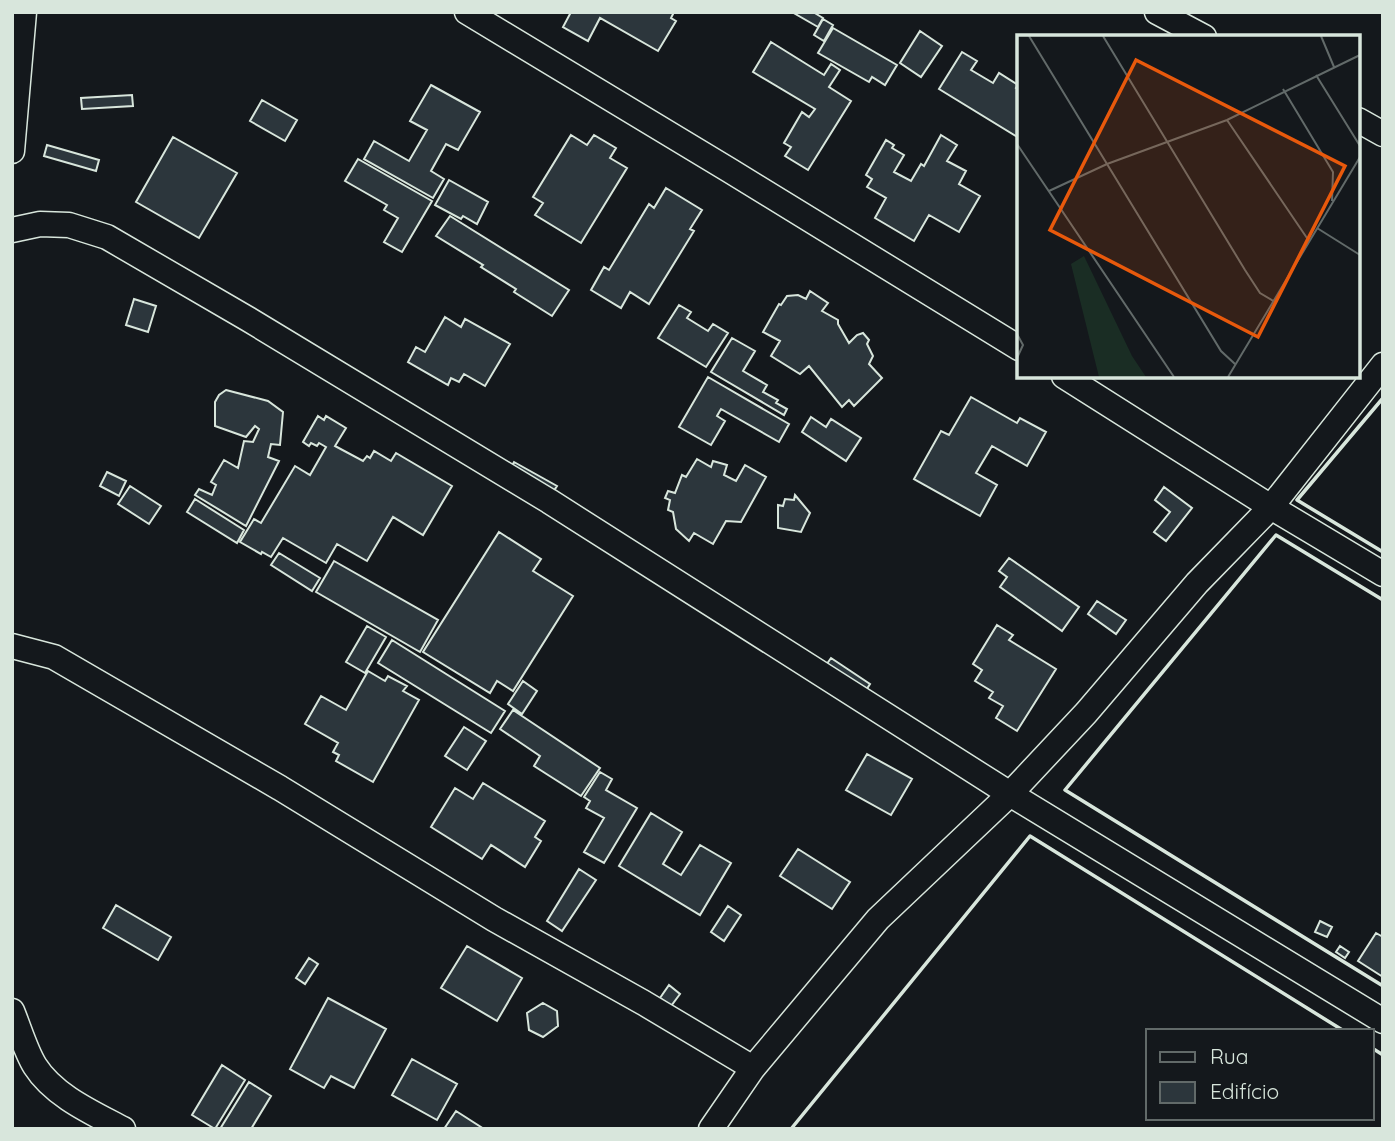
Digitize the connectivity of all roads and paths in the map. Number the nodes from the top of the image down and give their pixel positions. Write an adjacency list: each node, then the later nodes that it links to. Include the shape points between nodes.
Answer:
1 (24, 12): 7 (street)
2 (467, 12): 9 (street)
3 (1157, 12): 4 (street)
4 (1200, 35)
5 (1360, 121): 6 (street)
6 (1383, 134)
7 (12, 151)
8 (12, 230): 15 (street, via 68,225 107,237 548,501)
9 (1017, 347)
10 (1383, 365): 12 (street)
11 (1067, 378): 12 (street)
12 (1271, 507): 13 (street); 15 (street, via 1197,583)
13 (1383, 574)
14 (12, 646): 18 (street, via 54,657)
15 (1010, 794): 17 (street); 18 (street, via 878,919)
16 (12, 1011): 19 (street, via 34,1066 47,1080)
17 (1383, 1021)
18 (753, 1068): 20 (street)
19 (123, 1129)
20 (711, 1129)

